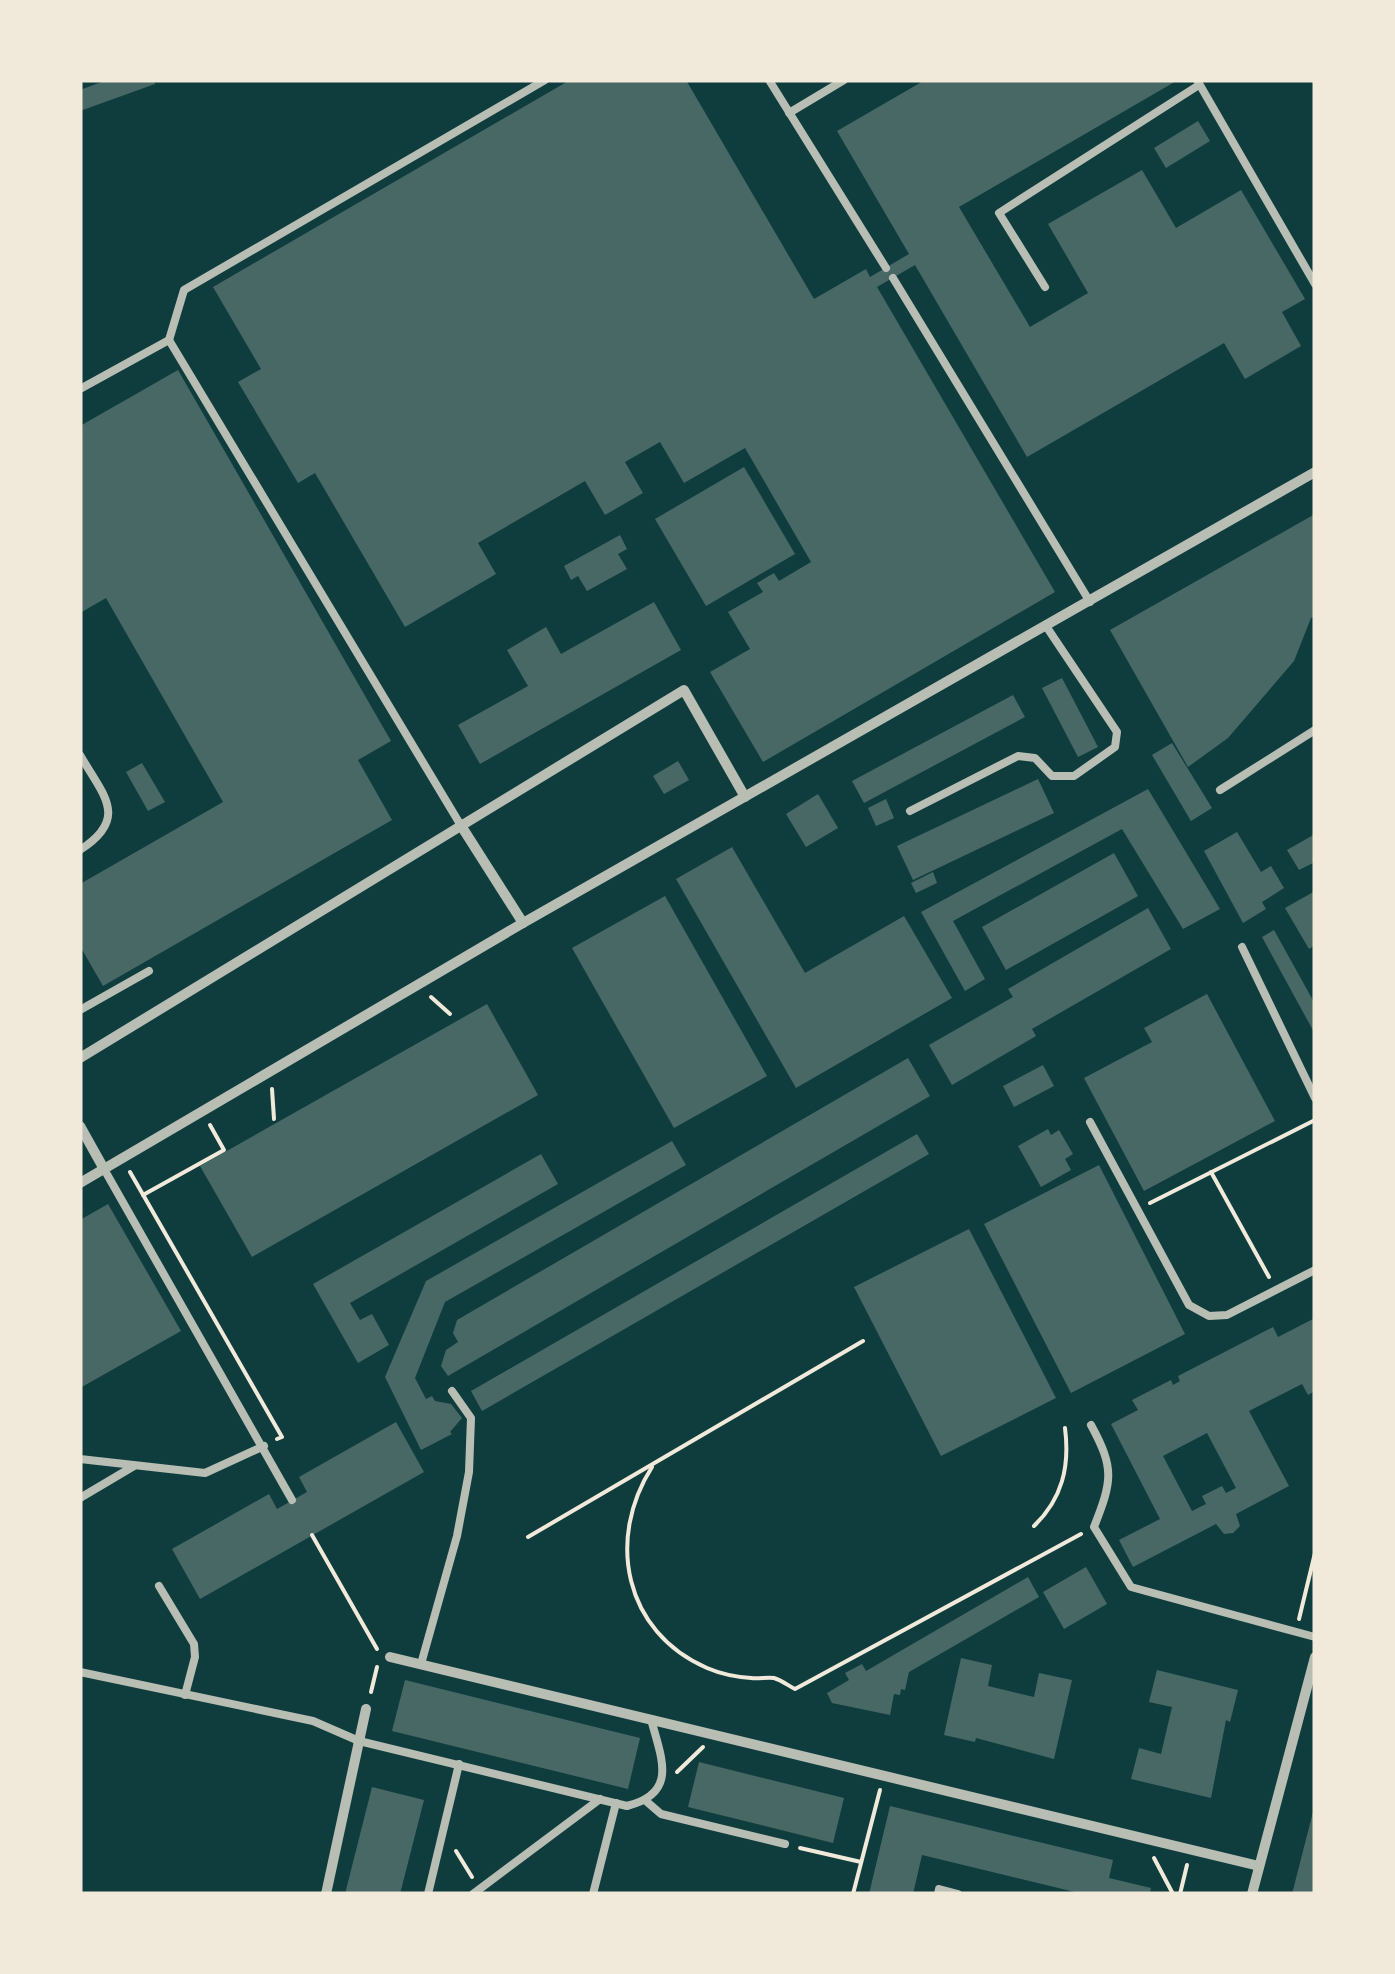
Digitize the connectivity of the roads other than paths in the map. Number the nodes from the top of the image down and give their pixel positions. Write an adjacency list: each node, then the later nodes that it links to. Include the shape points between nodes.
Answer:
1 (546, 80): 10 (lane, via 184,290)
2 (769, 80): 5 (lane)
3 (844, 80): 5 (lane)
4 (1198, 82): 8 (lane); 9 (lane, via 999,213)
5 (789, 113): 6 (lane)
6 (886, 268)
7 (893, 278): 13 (lane)
8 (1315, 284)
9 (1045, 287)
10 (169, 340): 11 (lane); 20 (lane)
11 (80, 390)
12 (1315, 472): 13 (street)
13 (1090, 602): 14 (street)
14 (1046, 626): 18 (street); 19 (lane, via 1117,732 1115,746 1074,776 1052,776 1035,758 1018,756)
15 (1315, 730): 17 (lane)
16 (80, 755): 21 (lane, via 109,806 106,829)
17 (1220, 790)
18 (746, 797): 20 (street, via 684,690); 22 (street)
19 (910, 812)
20 (460, 824): 22 (street); 26 (street)
21 (80, 850)
22 (523, 923): 30 (street)
23 (1242, 948): 27 (lane)
24 (150, 971): 25 (lane)
25 (80, 1010)
26 (80, 1058)
27 (1315, 1098)
28 (1090, 1122): 32 (lane, via 1189,1305 1209,1316 1228,1316)
29 (80, 1126): 30 (street)
30 (104, 1169): 31 (street); 35 (lane)
31 (80, 1183)
32 (1315, 1270)
33 (452, 1391): 44 (lane, via 471,1418 468,1472)
34 (1091, 1425): 41 (lane, via 1107,1454 1108,1472 1094,1526 1131,1587)
35 (264, 1446): 37 (lane, via 204,1473); 39 (lane)
36 (80, 1459): 37 (lane)
37 (134, 1466): 38 (lane)
38 (80, 1498)
39 (292, 1500)
40 (159, 1586): 46 (lane, via 194,1644)
41 (1315, 1637)
42 (390, 1657): 44 (street)
43 (1315, 1657): 55 (street)
44 (421, 1664): 48 (street)
45 (80, 1672): 46 (lane)
46 (185, 1695): 49 (lane, via 313,1722)
47 (367, 1705): 49 (street)
48 (651, 1720): 52 (lane, via 664,1771); 55 (street)
49 (359, 1741): 50 (lane); 57 (street)
50 (459, 1764): 51 (lane); 58 (lane)
51 (600, 1800): 53 (lane); 56 (lane)
52 (646, 1801): 53 (lane); 54 (lane, via 661,1814)
53 (616, 1804): 59 (lane)
54 (785, 1844)
55 (1259, 1866): 62 (street)
56 (476, 1892)
57 (326, 1894)
58 (428, 1894)
59 (593, 1894)
60 (938, 1894): 61 (lane)
61 (958, 1894)
62 (1252, 1894)

